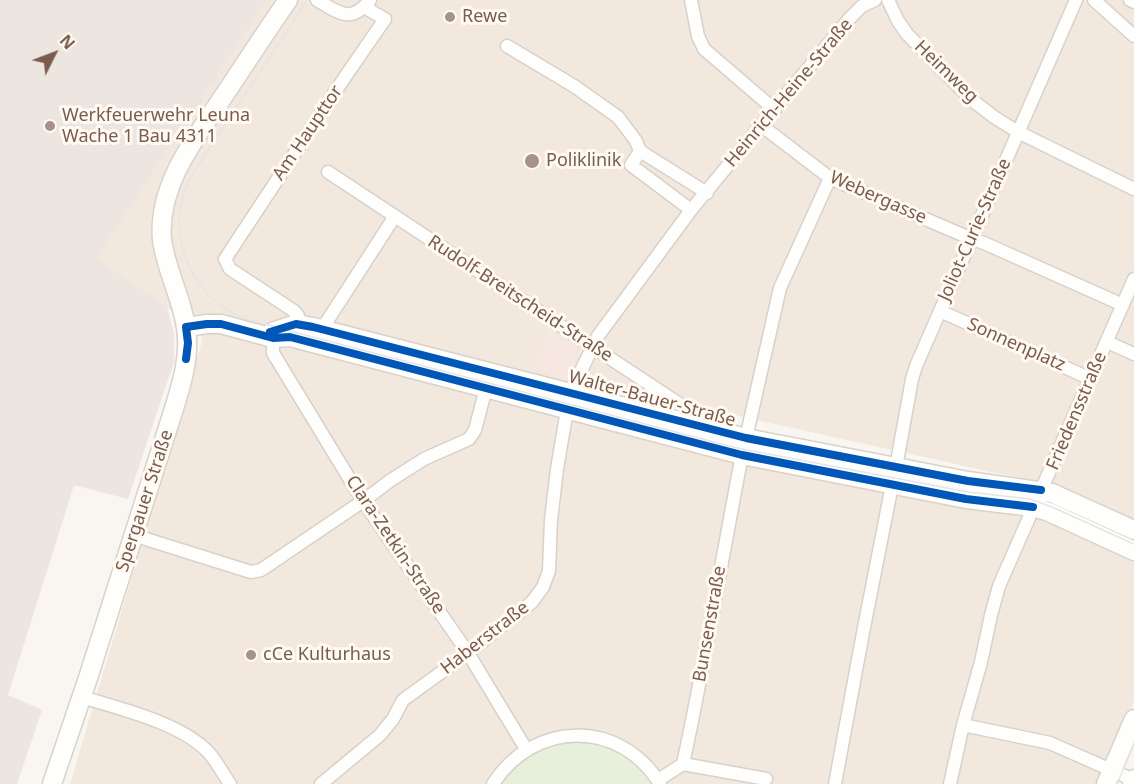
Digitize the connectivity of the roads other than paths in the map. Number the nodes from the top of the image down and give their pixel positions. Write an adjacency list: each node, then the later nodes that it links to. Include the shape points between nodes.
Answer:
1 (288, 0): 27 (street, Spergauer Straße, via 191,145 168,190 162,240)
2 (317, 0): 8 (street, Am Haupttor, via 340,14 353,15)
3 (691, 0): 11 (street, via 704,49)
4 (875, 0): 11 (street, Heinrich-Heine-Straße, via 849,19)
5 (888, 0): 13 (street, Heimweg, via 907,34 972,100)
6 (1076, 0): 13 (street, Joliot-Curie-Straße)
7 (1094, 0): 9 (street)
8 (367, 4): 22 (street, Am Haupttor, via 385,19 231,249 225,259)
9 (1134, 36)
10 (507, 46): 14 (street, via 618,117)
11 (775, 110): 12 (street, Heinrich-Heine-Straße)
12 (762, 126): 16 (street, Webergasse); 18 (street, Heinrich-Heine-Straße)
13 (1018, 132): 17 (street, Heimweg); 21 (street, Joliot-Curie-Straße)
14 (640, 151): 18 (street); 19 (street, via 631,165)
15 (328, 172): 20 (street, Rudolf-Breitscheid-Straße)
16 (830, 178): 21 (street, Webergasse); 37 (street, Bunsenstraße, via 780,288)
17 (1134, 189)
18 (707, 193): 19 (street, Heinrich-Heine-Straße)
19 (691, 210): 31 (street, Heinrich-Heine-Straße)
20 (395, 216): 28 (street); 31 (street, Rudolf-Breitscheid-Straße)
21 (972, 239): 24 (street); 25 (street, Joliot-Curie-Straße)
22 (230, 269): 26 (street, Walter-Bauer-Straße)
23 (1134, 279): 24 (street, Friedensstraße)
24 (1123, 305): 30 (street, Friedensstraße)
25 (940, 310): 33 (street, Sonnenplatz); 38 (street, Joliot-Curie-Straße, via 912,379)
26 (297, 318): 28 (street, Walter-Bauer-Straße); 29 (street, Walter-Bauer-Straße, via 296,324)
27 (186, 327): 29 (street, Walter-Bauer-Straße, via 221,324); 43 (street, Spergauer Straße, via 188,343 179,393)
28 (322, 329): 35 (street, Walter-Bauer-Straße)
29 (267, 336): 34 (street, Walter-Bauer-Straße, via 290,337); 40 (street, Clara-Zetkin-Straße)
30 (1107, 342): 32 (street); 33 (street, Friedensstraße)
31 (591, 346): 35 (street, Heinrich-Heine-Straße); 36 (street, Rudolf-Breitscheid-Straße, via 696,415)
32 (1134, 354)
33 (1091, 379): 39 (street, Friedensstraße)
34 (486, 388): 35 (street, Walter-Bauer-Straße); 40 (street, via 469,439 424,459)
35 (569, 401): 36 (street, Walter-Bauer-Straße); 37 (street, Walter-Bauer-Straße); 45 (street, Haberstraße, via 551,520 549,571 543,587 532,602)
36 (709, 429): 37 (street, Walter-Bauer-Straße)
37 (744, 447): 38 (street, Walter-Bauer-Straße, via 884,482); 50 (street, Bunsenstraße)
38 (894, 476): 39 (street, Walter-Bauer-Straße); 41 (street, Walter-Bauer-Straße, via 966,499); 59 (street, Joliot-Curie-Straße)
39 (1041, 490): 41 (street, Friedensstraße); 42 (street, Walter-Bauer-Straße)
40 (363, 501): 43 (street, via 256,572); 45 (street, Clara-Zetkin-Straße)
41 (1034, 507): 44 (street, Walter-Bauer-Straße); 48 (street, Friedensstraße, via 995,598)
42 (1134, 530)
43 (133, 535): 46 (street, Spergauer Straße)
44 (1133, 550)
45 (468, 653): 49 (street, Clara-Zetkin-Straße); 57 (street, Haberstraße, via 403,700 380,735)
46 (82, 697): 55 (street, Spergauer Straße); 56 (street, via 156,720 189,736 209,753)
47 (1134, 719): 51 (street)
48 (963, 725): 51 (street, via 1050,743); 60 (street, Friedensstraße)
49 (526, 749): 54 (street, via 565,736 604,740 640,759); 58 (street)
50 (683, 764): 52 (street); 54 (street)
51 (1109, 777): 53 (street)
52 (766, 779)
53 (1133, 781)
54 (659, 782)
55 (52, 784)
56 (230, 784)
57 (321, 784)
58 (493, 784)
59 (835, 784)
60 (950, 784)

